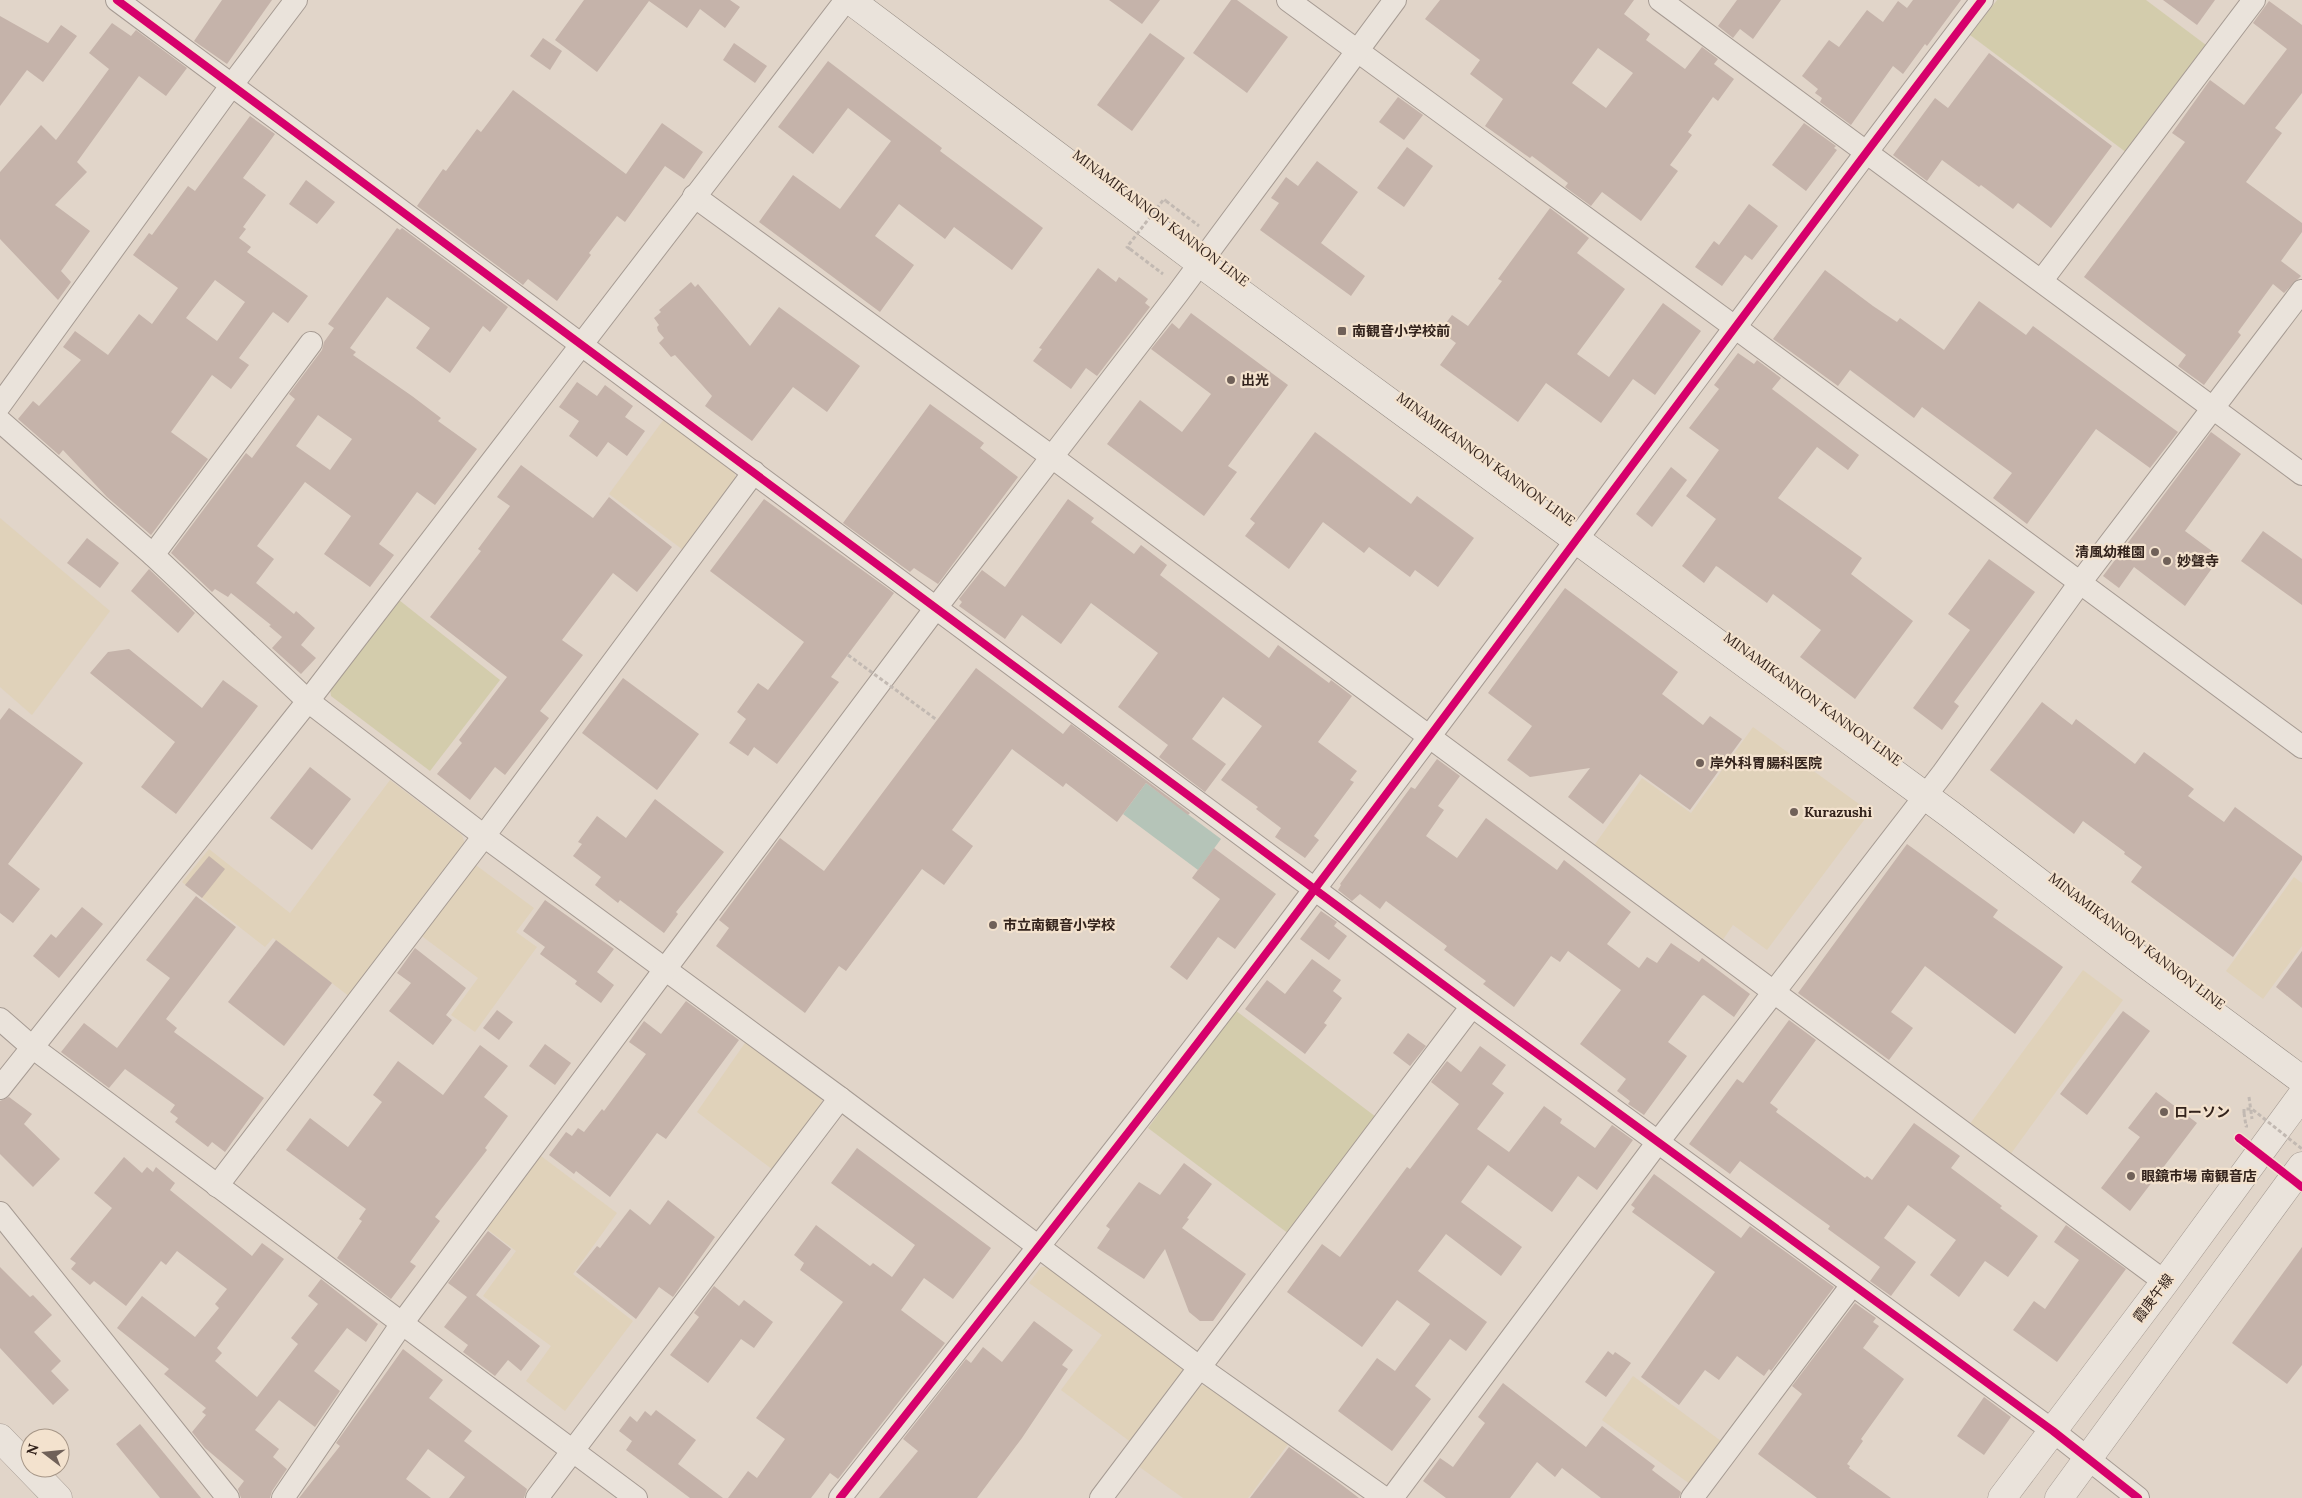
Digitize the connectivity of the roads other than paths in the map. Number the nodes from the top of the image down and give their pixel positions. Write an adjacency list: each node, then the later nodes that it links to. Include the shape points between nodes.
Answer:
1 (117, 0): 12 (street)
2 (296, 0): 12 (street)
3 (846, 0): 14 (street)
4 (850, 0): 15 (main road, MINAMIKANNON KANNON LINE)
5 (1288, 0): 11 (street)
6 (1395, 0): 11 (street)
7 (1660, 0): 10 (street)
8 (1982, 0): 13 (street)
9 (2254, 0): 16 (street)
10 (1684, 7): 13 (street)
11 (1356, 51): 15 (street); 18 (street)
12 (231, 86): 20 (street); 21 (street)
13 (1865, 152): 16 (street); 18 (street)
14 (694, 196): 20 (street); 24 (street)
15 (1200, 263): 24 (street); 27 (main road, MINAMIKANNON KANNON LINE)
16 (2042, 280): 22 (street)
17 (2302, 291): 22 (street)
18 (1736, 328): 27 (street); 29 (street)
19 (311, 343): 28 (street)
20 (581, 346): 25 (street); 31 (street)
21 (0, 405)
22 (2214, 408): 26 (street); 29 (street)
23 (0, 421): 28 (street)
24 (1052, 457): 30 (street); 32 (street)
25 (754, 472): 30 (street); 35 (street)
26 (2302, 474)
27 (1576, 541): 32 (street); 34 (main road, MINAMIKANNON KANNON LINE)
28 (153, 555): 31 (street)
29 (2079, 584): 33 (street); 34 (street)
30 (935, 609): 36 (street); 37 (street)
31 (308, 701): 35 (street); 41 (street)
32 (1429, 736): 36 (street); 38 (street)
33 (2302, 747)
34 (1924, 796): 38 (street); 42 (main road, MINAMIKANNON KANNON LINE)
35 (484, 836): 37 (street); 48 (street)
36 (1315, 889): 39 (street); 50 (street)
37 (666, 968): 45 (street); 53 (street)
38 (1773, 992): 46 (street); 51 (street)
39 (1472, 1006): 46 (street); 54 (street)
40 (0, 1019): 41 (street)
41 (32, 1048): 43 (street); 48 (street)
42 (2302, 1080)
43 (0, 1088)
44 (2302, 1095): 51 (main road, 霞庚午線)
45 (840, 1098): 50 (street); 57 (street)
46 (1658, 1142): 52 (street); 67 (street)
47 (2302, 1166): 58 (main road)
48 (217, 1186): 53 (street)
49 (0, 1213): 60 (street)
50 (1039, 1246): 54 (street); 64 (street)
51 (2166, 1282): 55 (main road, 霞庚午線)
52 (1852, 1285): 55 (street); 68 (street)
53 (403, 1322): 57 (street); 61 (street)
54 (1199, 1366): 65 (street); 66 (street)
55 (2052, 1431): 58 (street); 69 (main road, 霞庚午線)
56 (0, 1438): 59 (main road)
57 (572, 1452): 62 (street); 63 (street)
58 (2089, 1458): 70 (main road); 71 (street)
59 (58, 1498)
60 (228, 1498)
61 (283, 1498)
62 (537, 1498)
63 (636, 1498)
64 (840, 1498)
65 (1101, 1498)
66 (1384, 1498)
67 (1392, 1498)
68 (1692, 1498)
69 (2002, 1498)
70 (2060, 1498)
71 (2138, 1498)

